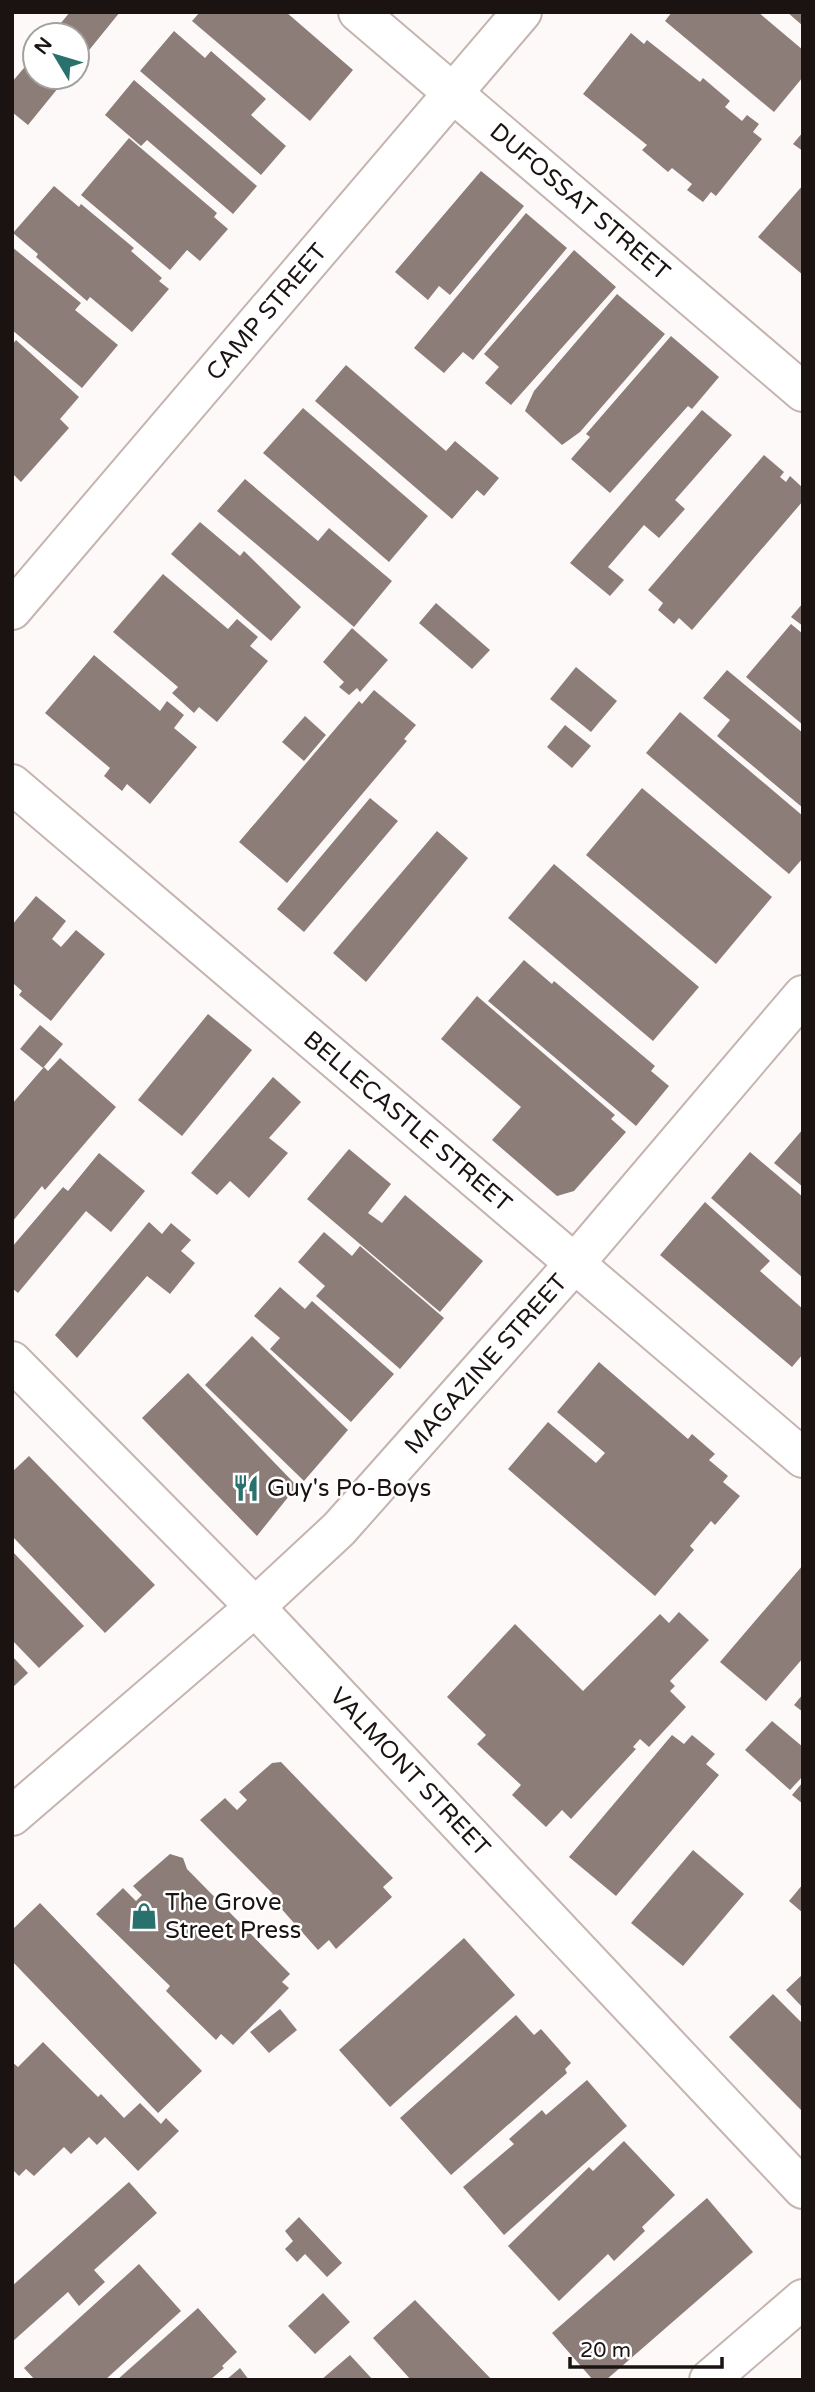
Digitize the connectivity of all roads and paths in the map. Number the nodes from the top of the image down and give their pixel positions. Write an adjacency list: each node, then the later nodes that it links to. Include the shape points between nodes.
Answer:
1 (358, 12): 3 (street, DUFOSSAT STREET)
2 (522, 12): 3 (street, CAMP STREET)
3 (453, 93): 4 (street, DUFOSSAT STREET); 5 (street, CAMP STREET)
4 (803, 392)
5 (12, 610)
6 (12, 784): 8 (street, BELLECASTLE STREET)
7 (803, 995): 8 (street, MAGAZINE STREET)
8 (575, 1263): 10 (street, BELLECASTLE STREET); 11 (street, MAGAZINE STREET, via 339,1529)
9 (12, 1361): 11 (street, VALMONT STREET)
10 (803, 1458)
11 (255, 1607): 12 (street, MAGAZINE STREET); 13 (street, VALMONT STREET)
12 (12, 1816)
13 (803, 2189)
14 (803, 2299): 15 (street)
15 (709, 2380)

